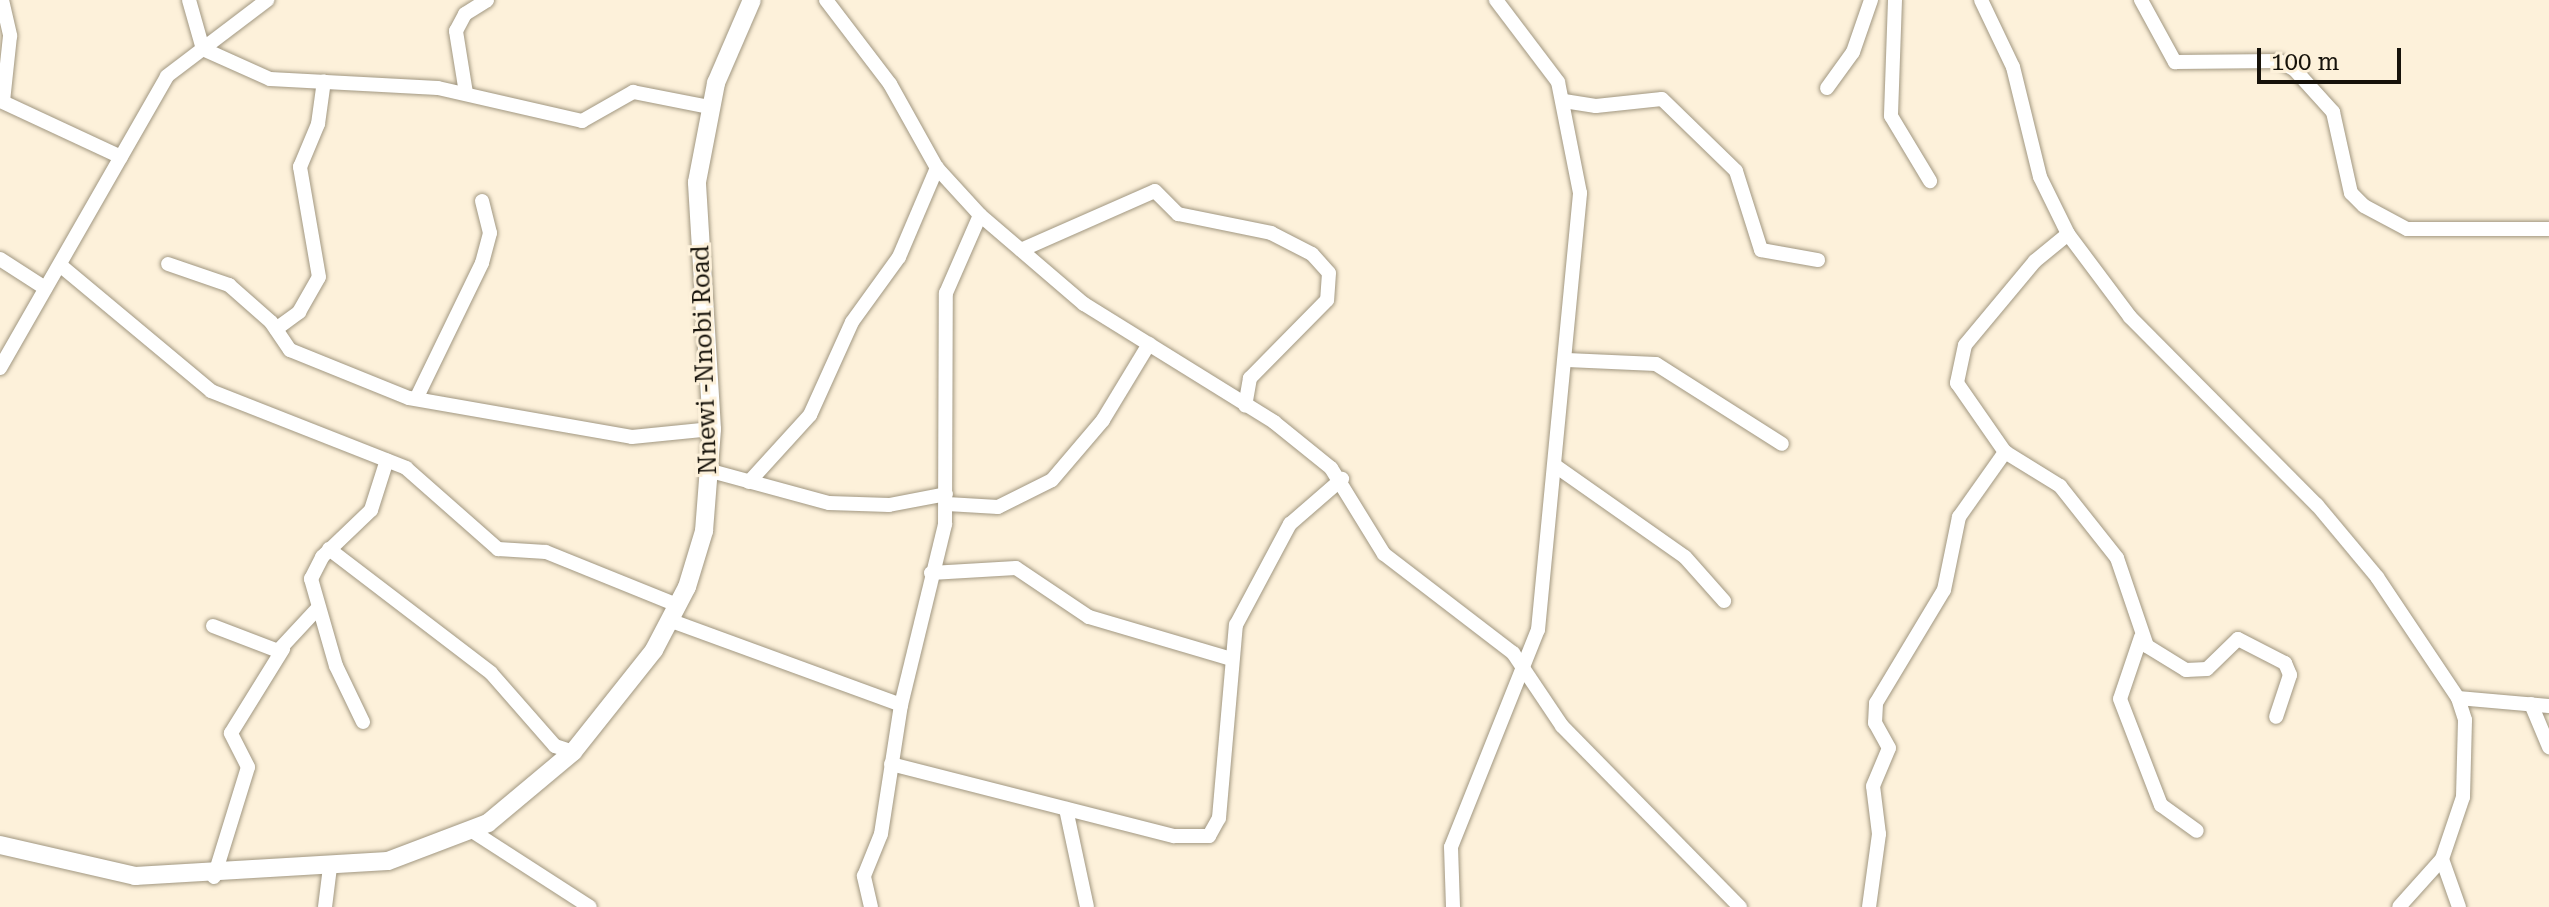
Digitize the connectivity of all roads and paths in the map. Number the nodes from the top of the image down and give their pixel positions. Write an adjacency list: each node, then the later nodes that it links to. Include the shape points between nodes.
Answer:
1 (2, 0): 18 (street, via 10,36 3,102)
2 (189, 0): 12 (street)
3 (267, 0): 12 (street)
4 (487, 0): 15 (street, via 465,14 456,31)
5 (752, 0): 17 (main road, Nnewi -Nnobi Road)
6 (826, 0): 19 (street, via 890,84)
7 (1496, 0): 16 (street, via 1545,59)
8 (1871, 0): 14 (street, via 1853,52)
9 (1895, 0): 20 (street, via 1891,116)
10 (1981, 0): 24 (street, via 2013,67 2040,177)
11 (2141, 0): 23 (street, via 2175,62 2279,61 2295,70 2333,112 2351,193 2364,206 2407,229)
12 (203, 49): 13 (street, via 270,79); 18 (street, via 167,76)
13 (324, 81): 15 (street); 31 (street, via 318,124 300,167 319,277 299,312)
14 (1827, 88)
15 (466, 93): 17 (street, via 582,121 633,92)
16 (1564, 101): 27 (street, via 1596,106 1662,99 1736,171 1761,250); 33 (street, via 1580,193)
17 (709, 107): 37 (main road, Nnewi -Nnobi Road, via 697,182)
18 (121, 157): 29 (street)
19 (937, 168): 22 (street); 44 (street, via 899,257 852,322 810,415)
20 (1930, 181)
21 (482, 201): 35 (street, via 490,233 482,263)
22 (980, 215): 25 (street); 45 (street, via 946,293)
23 (2549, 229)
24 (2068, 234): 39 (street, via 1996,304 1958,358 1957,383); 56 (street, via 2130,317 2317,505 2377,577)
25 (1021, 250): 32 (street, via 1084,304); 36 (street, via 1155,191 1178,214 1271,233 1312,254 1329,273 1327,300 1250,378)
26 (0, 259): 30 (street)
27 (1818, 260)
28 (168, 264): 31 (street, via 229,285)
29 (60, 265): 30 (street); 40 (street, via 211,391)
30 (45, 288): 34 (street)
31 (276, 329): 35 (street, via 290,350)
32 (1149, 344): 36 (street); 45 (street, via 1103,420 1052,480 998,507)
33 (1567, 360): 38 (street, via 1656,364); 41 (street)
34 (0, 368)
35 (416, 399): 37 (street, via 632,437)
36 (1245, 406): 43 (street)
37 (712, 429): 42 (main road, Nnewi -Nnobi Road)
38 (1782, 444)
39 (2005, 452): 52 (street, via 2060,486 2117,558); 78 (street, via 1959,517 1944,590 1876,703 1875,723 1889,748 1873,786 1879,834)
40 (387, 460): 46 (street, via 371,510); 50 (street, via 406,468 498,549 546,552)
41 (1557, 467): 48 (street, via 1685,557); 55 (street)
42 (711, 471): 44 (street); 50 (main road, Nnewi -Nnobi Road, via 704,531)
43 (1342, 479): 54 (street, via 1278,543 1240,613); 55 (street, via 1384,554)
44 (749, 482): 45 (street, via 829,503 889,505)
45 (946, 499): 47 (street)
46 (329, 549): 49 (street, via 311,579); 63 (street, via 491,673 555,746)
47 (931, 573): 54 (street, via 1016,568 1089,617); 58 (street)
48 (1724, 601)
49 (317, 609): 53 (street); 61 (street)
50 (673, 613): 58 (street); 63 (main road, Nnewi -Nnobi Road, via 628,689)
51 (213, 626): 53 (street)
52 (2141, 637): 60 (street, via 2186,670 2207,669 2238,639 2285,663 2289,683); 67 (street, via 2120,699 2161,805)
53 (283, 649): 71 (street, via 231,733 248,767)
54 (1228, 658): 65 (street, via 1225,768 1219,818 1209,836 1174,836)
55 (1527, 670): 72 (street, via 1451,847); 77 (street, via 1562,726)
56 (2458, 698): 57 (street); 69 (street, via 2464,786)
57 (2531, 704): 59 (street); 62 (street)
58 (901, 705): 64 (street)
59 (2549, 706)
60 (2276, 717)
61 (363, 722)
62 (2549, 747)
63 (573, 752): 66 (main road, Nnewi -Nnobi Road, via 531,793)
64 (891, 764): 65 (street); 75 (street, via 881,834 864,876)
65 (1066, 809): 76 (street)
66 (472, 831): 70 (main road, Nnewi -Nnobi Road, via 388,861); 74 (street)
67 (2197, 831)
68 (0, 845): 71 (main road, Nnewi -Nnobi Road, via 135,876)
69 (2442, 859): 79 (street); 80 (street)
70 (330, 867): 71 (main road, Nnewi -Nnobi Road); 73 (street)
71 (214, 877)
72 (1452, 906)
73 (325, 907)
74 (590, 907)
75 (871, 907)
76 (1087, 907)
77 (1740, 907)
78 (1869, 907)
79 (2399, 907)
80 (2459, 907)

